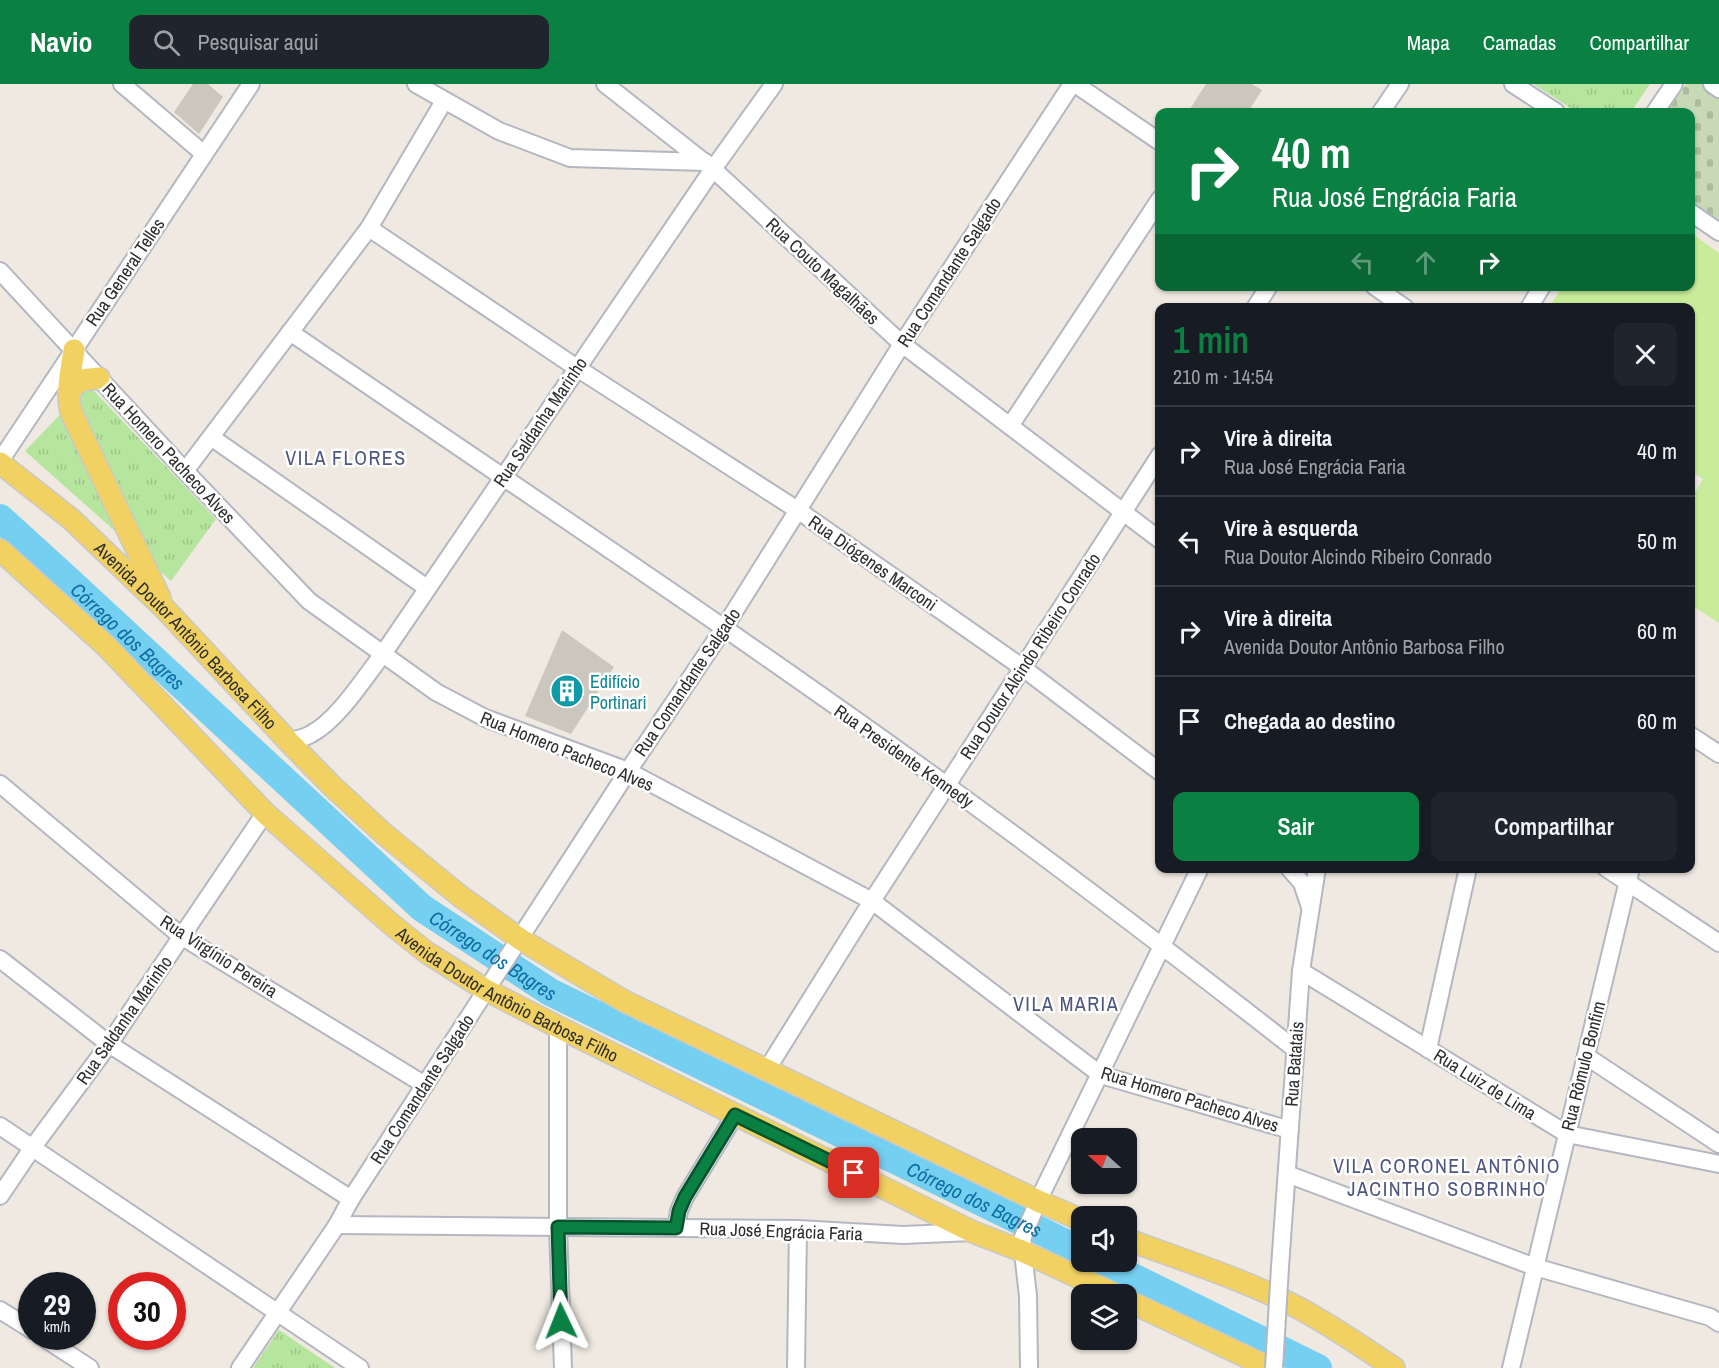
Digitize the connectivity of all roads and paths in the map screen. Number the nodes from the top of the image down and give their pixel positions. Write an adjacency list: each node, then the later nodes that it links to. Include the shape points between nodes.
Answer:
1 (122, 84): 17 (street)
2 (251, 84): 17 (street, Rua General Telles)
3 (416, 84): 12 (street)
4 (606, 84): 18 (street, Rua Couto Magalhães)
5 (774, 84): 18 (street, Rua Saldanha Marinho)
6 (1074, 84): 16 (street); 27 (street, Rua Comandante Salgado)
7 (1400, 84): 13 (street)
8 (1514, 84): 14 (street)
9 (1674, 84): 15 (street)
10 (1712, 84): 11 (street)
11 (1719, 89)
12 (444, 100): 18 (street, via 499,131 570,158); 21 (street)
13 (1384, 108)
14 (1550, 108)
15 (1658, 108)
16 (1155, 139)
17 (204, 154): 28 (street, Rua General Telles)
18 (709, 166): 27 (street, Rua Couto Magalhães); 29 (street, Rua Saldanha Marinho)
19 (1155, 207): 32 (street)
20 (1695, 215): 22 (street)
21 (369, 228): 26 (street); 29 (street, Rua Diógenes Marconi)
22 (1719, 232)
23 (0, 271): 28 (street, Rua Homero Pacheco Alves)
24 (1381, 291): 25 (street)
25 (1398, 303)
26 (290, 332): 33 (street); 37 (street, Rua Presidente Kennedy)
27 (902, 344): 32 (street, Rua Couto Magalhães); 38 (street, Rua Comandante Salgado)
28 (74, 350): 30 (street, Rua Homero Pacheco Alves); 31 (main road); 34 (street, Rua General Telles)
29 (577, 368): 37 (street, Rua Saldanha Marinho); 38 (street, Rua Diógenes Marconi)
30 (99, 378): 31 (main road, via 82,380); 36 (street, Rua Homero Pacheco Alves)
31 (69, 388): 43 (main road, via 71,412)
32 (1010, 426): 39 (street, Rua Couto Magalhães)
33 (210, 437): 36 (street); 42 (street)
34 (0, 462): 43 (main road, Avenida Doutor Antônio Barbosa Filho, via 71,519)
35 (1155, 462): 39 (street, Rua Doutor Alcindo Ribeiro Conrado)
36 (185, 471): 45 (street, Rua Homero Pacheco Alves, via 309,601)
37 (502, 477): 42 (street, Rua Saldanha Marinho); 44 (street, Rua Presidente Kennedy)
38 (799, 511): 44 (street, Rua Comandante Salgado); 46 (street, Rua Diógenes Marconi)
39 (1122, 511): 40 (street, Rua Couto Magalhães); 46 (street, Rua Doutor Alcindo Ribeiro Conrado)
40 (1155, 536)
41 (0, 550): 54 (main road, Avenida Doutor Antônio Barbosa Filho, via 106,646)
42 (427, 588): 45 (street, Rua Saldanha Marinho)
43 (165, 609): 48 (main road, Avenida Doutor Antônio Barbosa Filho)
44 (723, 628): 51 (street, Rua Comandante Salgado); 53 (street, Rua Presidente Kennedy)
45 (383, 654): 48 (street, Rua Saldanha Marinho, via 326,724 311,735); 51 (street, Rua Homero Pacheco Alves, via 436,692 485,718)
46 (1023, 668): 50 (street, Rua Diógenes Marconi); 53 (street, Rua Doutor Alcindo Ribeiro Conrado)
47 (1695, 738): 49 (street)
48 (289, 742): 64 (main road, Avenida Doutor Antônio Barbosa Filho, via 384,834)
49 (1719, 754)
50 (1155, 768)
51 (628, 771): 60 (street, Rua Homero Pacheco Alves); 64 (street, Rua Comandante Salgado)
52 (0, 784): 62 (street, Rua Virgínio Pereira)
53 (947, 786): 60 (street, Rua Doutor Alcindo Ribeiro Conrado); 65 (street, Rua Presidente Kennedy)
54 (265, 813): 62 (street, Rua Saldanha Marinho); 68 (main road, Avenida Doutor Antônio Barbosa Filho, via 426,952)
55 (1198, 873): 65 (street)
56 (1294, 873): 61 (street)
57 (1316, 873): 61 (street, Rua Batatais)
58 (1467, 873): 72 (street)
59 (1629, 876): 63 (street); 73 (street, Rua Rômulo Bonfim)
60 (872, 901): 74 (street, Rua Doutor Alcindo Ribeiro Conrado); 75 (street, Rua Homero Pacheco Alves)
61 (1310, 908): 67 (street, Rua Batatais)
62 (181, 936): 70 (street, Rua Saldanha Marinho); 76 (street, Rua Virgínio Pereira)
63 (1719, 943)
64 (517, 944): 68 (street, Rua Comandante Salgado); 74 (main road, Avenida Doutor Antônio Barbosa Filho)
65 (1162, 945): 71 (street, Rua Presidente Kennedy); 75 (street)
66 (0, 959): 70 (street)
67 (1301, 971): 71 (street, Rua Batatais); 72 (street, Rua Luiz de Lima)
68 (491, 983): 69 (main road, Avenida Doutor Antônio Barbosa Filho); 76 (street, Rua Comandante Salgado)
69 (558, 1027): 77 (main road, Avenida Doutor Antônio Barbosa Filho); 90 (street)
70 (109, 1044): 82 (street, Rua Saldanha Marinho); 86 (street)
71 (1295, 1049): 79 (street, Rua Batatais)
72 (1428, 1049): 80 (street, Rua Luiz de Lima)
73 (1586, 1056): 80 (street, Rua Rômulo Bonfim); 81 (street)
74 (766, 1071): 87 (main road, Avenida Doutor Antônio Barbosa Filho)
75 (1101, 1075): 79 (street, Rua Homero Pacheco Alves); 87 (street)
76 (425, 1085): 86 (street, Rua Comandante Salgado)
77 (735, 1115): 91 (street, via 685,1197); 93 (main road, Avenida Doutor Antônio Barbosa Filho)
78 (0, 1126): 82 (street)
79 (1290, 1130): 84 (street, Rua Batatais)
80 (1567, 1134): 83 (street, Rua Luiz de Lima); 96 (street, Rua Rômulo Bonfim)
81 (1719, 1144)
82 (33, 1147): 85 (street, Rua Saldanha Marinho); 100 (street)
83 (1719, 1164)
84 (1287, 1174): 96 (street); 110 (street, Rua Batatais, bridge)
85 (0, 1196)
86 (351, 1199): 89 (street, Rua Comandante Salgado)
87 (1036, 1205): 88 (main road, Avenida Doutor Antônio Barbosa Filho); 95 (street)
88 (1071, 1216)
89 (337, 1225): 90 (street, Rua José Engrácia Faria); 100 (street, Rua Comandante Salgado)
90 (558, 1227): 91 (street, Rua José Engrácia Faria); 107 (street)
91 (676, 1228): 92 (street, Rua José Engrácia Faria)
92 (798, 1229): 93 (street, Rua José Engrácia Faria, via 903,1235); 108 (street)
93 (973, 1232): 95 (main road, Avenida Doutor Antônio Barbosa Filho)
94 (1137, 1243): 111 (main road, via 1294,1305)
95 (1022, 1244): 97 (main road, Avenida Doutor Antônio Barbosa Filho); 109 (street, via 1028,1296)
96 (1535, 1267): 102 (street, via 1710,1317); 112 (street, Rua Rômulo Bonfim)
97 (1096, 1284)
98 (1137, 1305): 110 (main road)
99 (0, 1310): 101 (street)
100 (279, 1312): 105 (street, Rua Comandante Salgado); 106 (street)
101 (18, 1321)
102 (1719, 1323)
103 (62, 1350): 104 (street)
104 (90, 1368)
105 (240, 1368)
106 (360, 1368)
107 (563, 1368)
108 (796, 1368)
109 (1029, 1368)
110 (1272, 1368)
111 (1394, 1368)
112 (1511, 1368)

